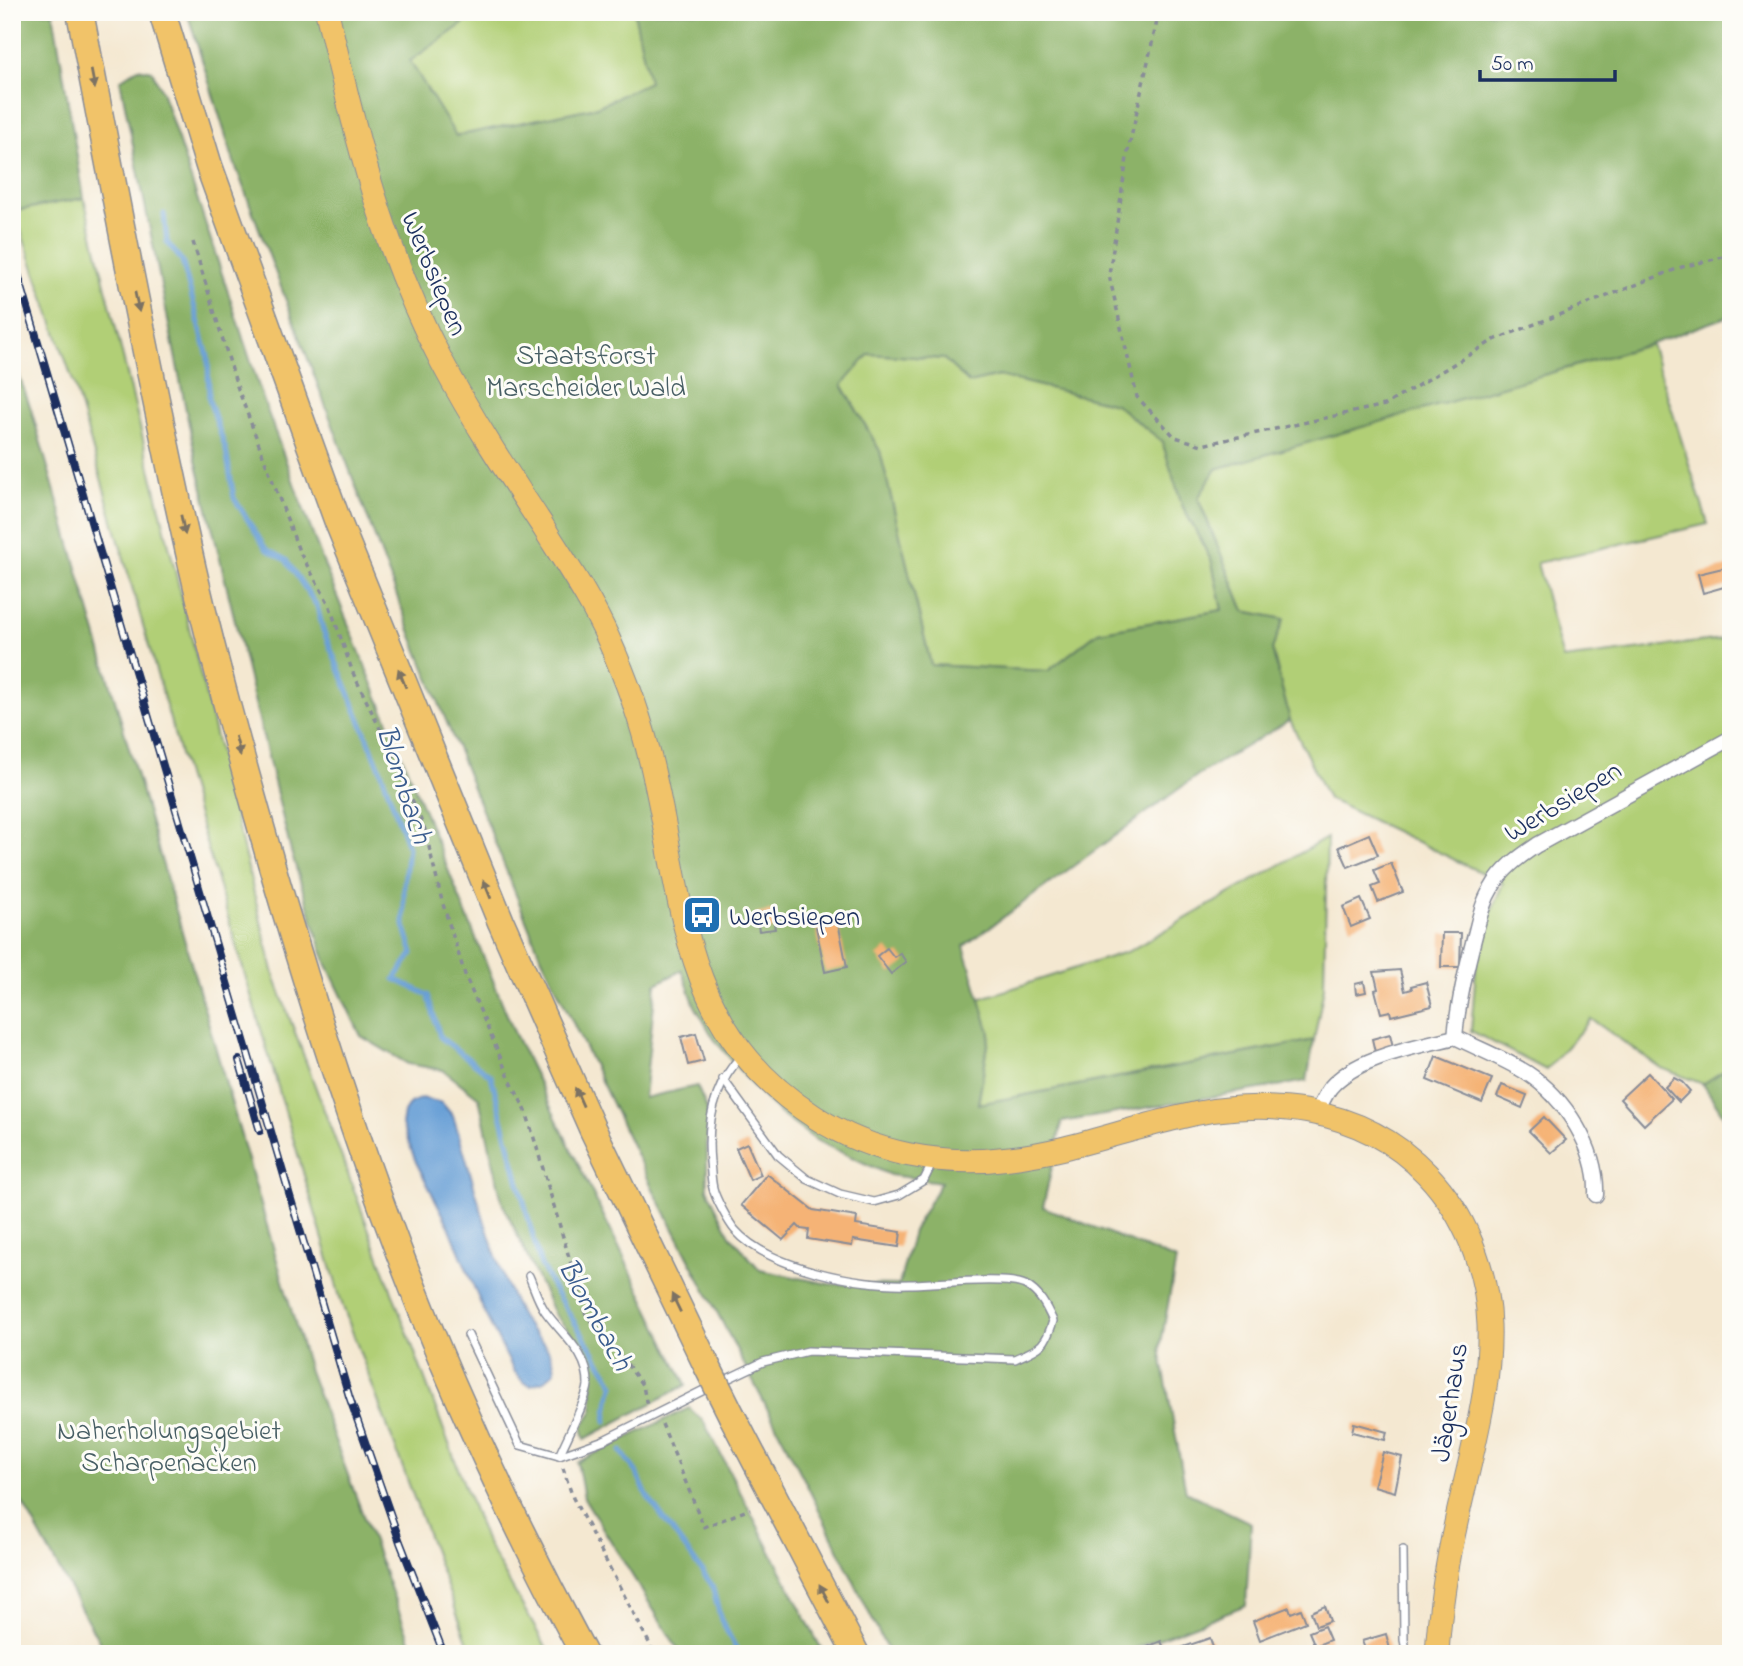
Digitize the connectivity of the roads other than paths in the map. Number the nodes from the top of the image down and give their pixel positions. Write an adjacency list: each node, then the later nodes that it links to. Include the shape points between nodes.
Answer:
1 (80, 12): 15 (highway, one-way to 15, via 188,550 239,751 305,980 384,1214 465,1413)
2 (162, 12): 16 (highway, one-way to 2, bridge, via 706,1364 592,1128 501,922 338,522 209,166)
3 (327, 12): 6 (main road, Werbsiepen, via 371,192 397,263 442,362 479,428 576,577 606,633 643,728 687,939 711,1002)
4 (1731, 738): 5 (street, Werbsiepen, via 1537,845 1502,873 1482,907 1465,970)
5 (1455, 1037): 8 (street, via 1361,1066 1332,1086); 10 (street, via 1527,1073 1546,1089 1590,1153)
6 (744, 1053): 7 (lane); 9 (main road, Werbsiepen, via 777,1089 834,1128 883,1148)
7 (723, 1079): 9 (lane, via 778,1154 807,1178 840,1194 874,1202 899,1195 924,1180); 13 (lane, via 711,1108 713,1190 735,1230 759,1250 808,1270 870,1282 1023,1283 1042,1298 1053,1321 1047,1340 1015,1359 808,1351 763,1362 604,1440)
8 (1317, 1112): 9 (main road, Werbsiepen, via 1228,1109 1017,1158); 18 (main road, Jägerhaus, via 1367,1130 1418,1165 1458,1215 1482,1276 1489,1323 1487,1373 1448,1563)
9 (935, 1159)
10 (1597, 1195)
11 (529, 1276): 13 (lane, via 544,1310 574,1344 588,1385)
12 (468, 1335): 13 (lane, via 520,1445)
13 (559, 1456)
14 (1402, 1550): 17 (lane)
15 (584, 1654)
16 (856, 1654)
17 (1406, 1654)
18 (1437, 1654)

